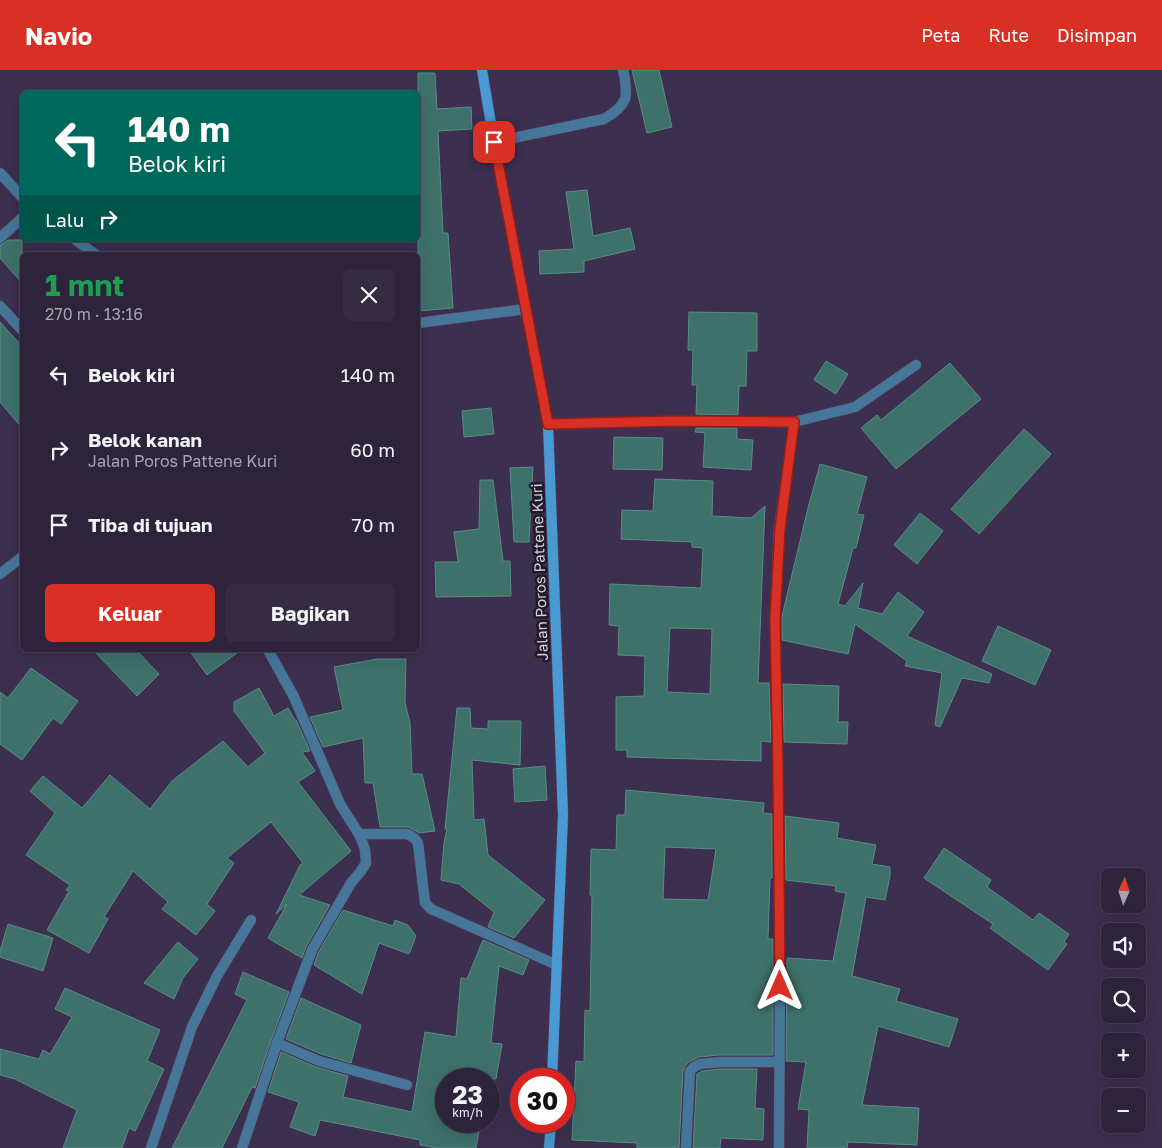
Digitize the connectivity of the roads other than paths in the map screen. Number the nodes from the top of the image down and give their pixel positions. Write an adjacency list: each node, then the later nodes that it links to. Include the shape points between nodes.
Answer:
1 (482, 70): 3 (street, Jalan Poros Pattene Kuri)
2 (623, 70): 3 (street, via 625,99 614,113 604,119)
3 (494, 142): 11 (street, Jalan Poros Pattene Kuri)
4 (0, 173): 5 (street)
5 (20, 195)
6 (20, 220): 7 (street)
7 (0, 238)
8 (79, 242): 9 (street)
9 (92, 252)
10 (1, 307): 13 (street)
11 (526, 308): 12 (street); 16 (street, Jalan Poros Pattene Kuri)
12 (420, 323)
13 (20, 328)
14 (916, 365): 15 (street, via 855,408)
15 (794, 422): 16 (street); 24 (street, via 780,529 775,619)
16 (548, 424): 22 (street, Jalan Poros Pattene Kuri, via 563,815)
17 (20, 559): 18 (street)
18 (0, 574)
19 (269, 652): 20 (street, via 294,697 340,804)
20 (359, 834): 22 (street, via 408,834 418,843 427,906); 23 (street, via 366,863 312,950)
21 (251, 920): 28 (street, via 217,976 192,1027)
22 (557, 966): 25 (street, Jalan Poros Pattene Kuri)
23 (277, 1043): 26 (street, via 319,1060); 29 (street)
24 (779, 1062): 31 (street, via 720,1062 694,1067 690,1071); 32 (street)
25 (552, 1068)
26 (407, 1085)
27 (550, 1133): 30 (street)
28 (151, 1148)
29 (242, 1148)
30 (549, 1148)
31 (686, 1148)
32 (779, 1148)

